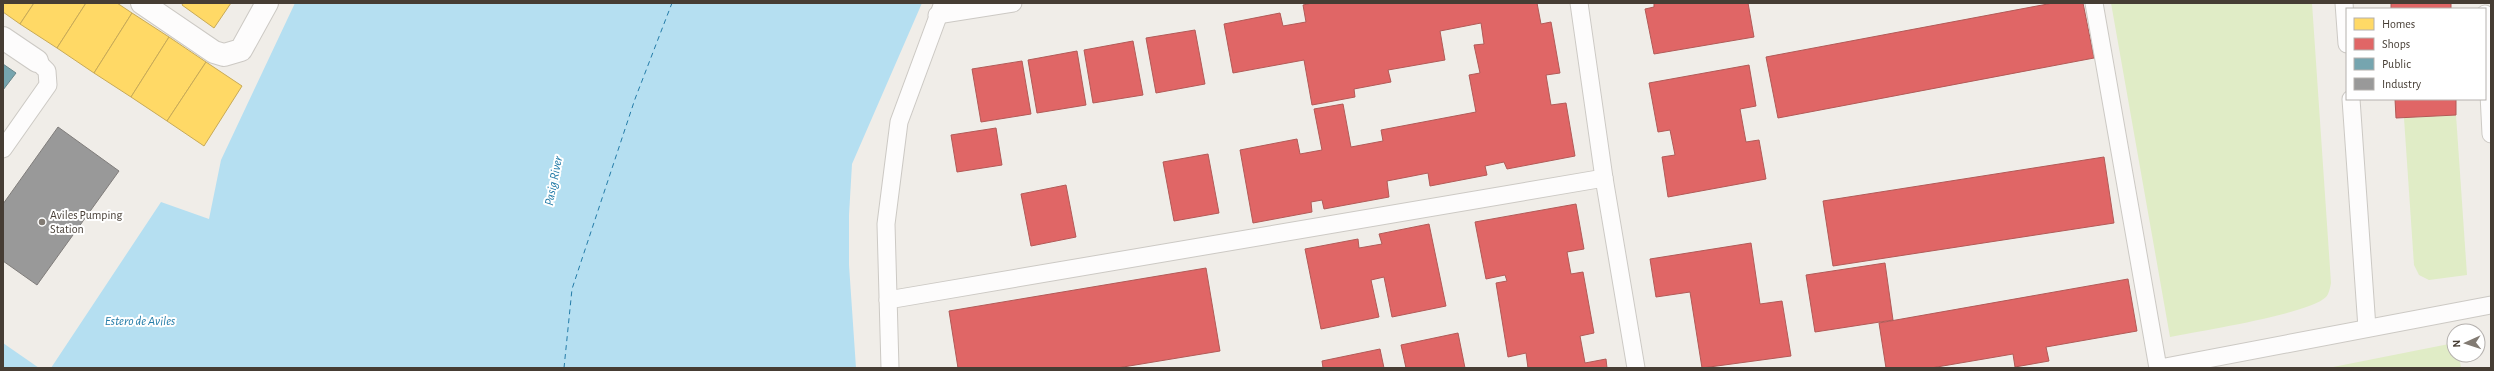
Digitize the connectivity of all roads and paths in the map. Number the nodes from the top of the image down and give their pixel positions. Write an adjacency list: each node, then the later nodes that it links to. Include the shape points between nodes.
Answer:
1 (142, 3): 2 (street, via 214,52 224,55 240,50)
2 (267, 3)
3 (1013, 3): 7 (lane)
4 (1579, 3): 16 (lane)
5 (2094, 3): 22 (lane)
6 (2344, 3): 8 (lane)
7 (940, 9): 17 (lane, via 898,122 886,224)
8 (2346, 30)
9 (2486, 33): 13 (lane)
10 (3, 38): 11 (street)
11 (37, 61): 15 (lane, via 47,71 48,84)
12 (2351, 100): 19 (lane)
13 (2491, 126): 14 (lane)
14 (2491, 134)
15 (3, 149)
16 (1604, 178): 17 (lane); 21 (lane)
17 (888, 300): 20 (lane)
18 (2491, 305): 19 (lane)
19 (2367, 328): 22 (lane)
20 (890, 368)
21 (1636, 368)
22 (2159, 368)

